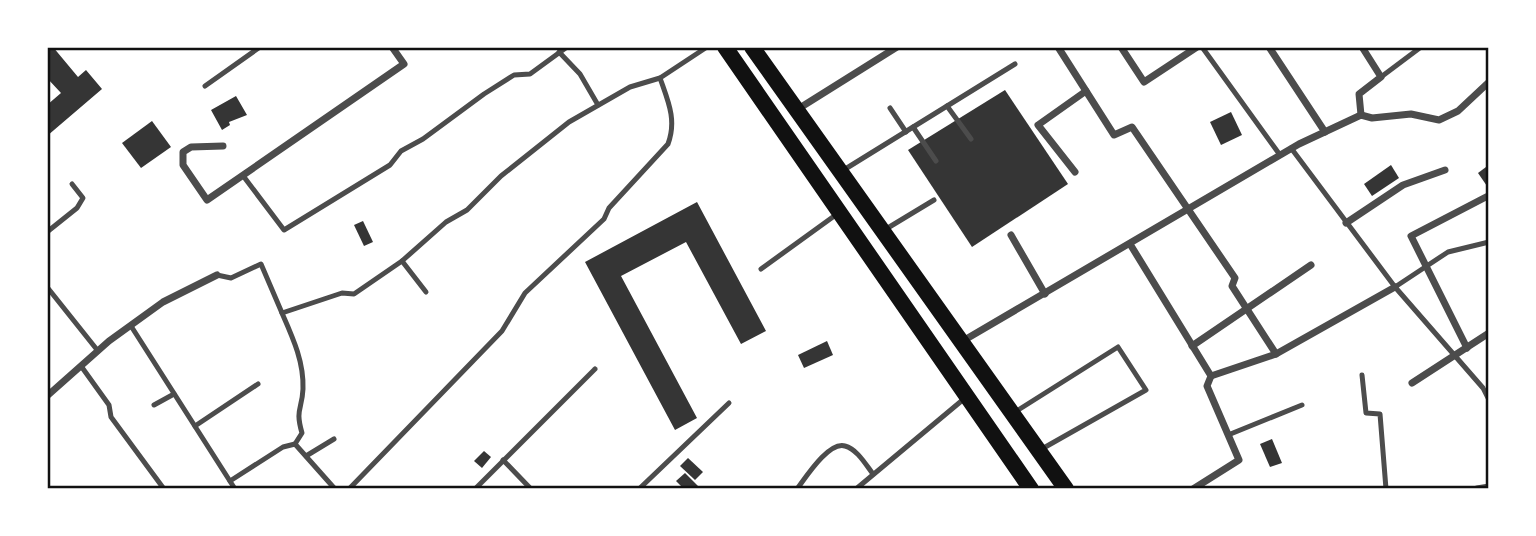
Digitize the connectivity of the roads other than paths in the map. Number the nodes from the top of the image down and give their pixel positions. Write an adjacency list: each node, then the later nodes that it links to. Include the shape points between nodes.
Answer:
1 (260, 47): 19 (lane)
2 (392, 47): 39 (street, via 404,64)
3 (567, 47): 14 (lane)
4 (708, 47): 17 (lane)
5 (725, 47): 44 (main road)
6 (752, 47): 26 (main road)
7 (897, 47): 26 (street)
8 (1058, 47): 21 (street)
9 (1121, 47): 10 (street, via 1144,82)
10 (1199, 47): 34 (lane)
11 (1269, 47): 30 (street)
12 (1362, 47): 16 (street)
13 (1421, 47): 16 (lane)
14 (559, 52): 23 (lane, via 580,74); 39 (lane, via 530,74 514,75 484,94 401,151 390,164 284,230)
15 (1015, 64): 24 (lane)
16 (1381, 77): 27 (street, via 1359,94)
17 (660, 78): 23 (lane, via 630,87); 100 (lane, via 672,112 668,144 604,219 525,293 502,331)
18 (1489, 82): 20 (street)
19 (205, 86)
20 (1482, 89): 22 (street); 27 (street, via 1458,111 1438,120 1411,114)
21 (1086, 91): 38 (street, via 1038,125); 43 (street, via 1114,135 1132,127)
22 (1489, 97)
23 (598, 105): 51 (lane, via 500,176 467,210 446,222)
24 (947, 107): 28 (lane); 31 (lane)
25 (890, 108): 29 (lane)
26 (797, 109): 37 (main road)
27 (1361, 115): 30 (street)
28 (914, 127): 29 (lane); 35 (lane)
29 (906, 132): 37 (lane)
30 (1325, 132): 33 (street)
31 (971, 139)
32 (223, 146): 39 (street, via 191,148 183,152 183,165 207,200)
33 (1291, 148): 34 (street); 45 (lane)
34 (1280, 155): 43 (street)
35 (936, 162)
36 (1445, 170): 45 (street, via 1403,185)
37 (842, 171): 46 (main road)
38 (1075, 172)
39 (244, 177)
40 (72, 184): 47 (lane, via 83,198)
41 (1486, 197): 52 (street, via 1411,236)
42 (934, 200): 46 (lane)
43 (1189, 209): 50 (street); 60 (street, via 1235,278 1232,286)
44 (840, 212): 54 (lane); 79 (main road)
45 (1346, 223): 57 (lane)
46 (883, 231): 64 (main road)
47 (47, 232)
48 (1011, 235): 59 (street)
49 (1489, 242): 52 (lane, via 1448,252)
50 (1130, 244): 59 (street); 65 (street)
51 (402, 261): 58 (lane); 61 (lane, via 354,294 342,293)
52 (1427, 264): 57 (lane); 66 (street)
53 (1311, 265): 60 (street)
54 (761, 269)
55 (217, 275): 61 (lane, via 231,278 261,264); 62 (street, via 163,302)
56 (47, 287): 67 (lane)
57 (1395, 287): 68 (street); 69 (lane)
58 (426, 292)
59 (1045, 294): 64 (street)
60 (1246, 307): 65 (street); 68 (street)
61 (282, 313): 89 (lane, via 300,355 303,390 296,414 302,433)
62 (131, 326): 67 (street); 77 (lane)
63 (1489, 333): 66 (street)
64 (961, 342): 84 (main road)
65 (1192, 346): 73 (street)
66 (1467, 348): 69 (street)
67 (98, 351): 70 (street)
68 (1276, 354): 73 (street)
69 (1454, 357): 74 (street); 76 (lane)
70 (81, 366): 78 (street); 97 (lane, via 109,405 111,417)
71 (595, 369): 93 (lane)
72 (1362, 375): 109 (lane, via 1366,413 1380,414)
73 (1211, 376): 87 (street, via 1208,386)
74 (1412, 383)
75 (258, 384): 85 (lane)
76 (1486, 387): 80 (lane)
77 (174, 394): 82 (lane); 85 (lane)
78 (47, 396)
79 (968, 396): 90 (main road); 94 (lane)
80 (1489, 400)
81 (729, 403): 103 (lane)
82 (154, 405)
83 (1303, 405): 87 (lane)
84 (1012, 414): 86 (main road); 91 (lane, via 1118,347 1146,390)
85 (195, 426): 95 (lane)
86 (1024, 431): 90 (main road); 91 (main road)
87 (1228, 435): 108 (street, via 1239,460)
88 (334, 439): 92 (lane)
89 (295, 444): 92 (lane); 95 (lane)
90 (1002, 444): 106 (main road)
91 (1040, 450): 107 (main road)
92 (306, 456): 99 (lane)
93 (503, 460): 101 (lane); 102 (lane)
94 (873, 474): 104 (lane, via 853,450 837,446 813,466); 105 (lane)
95 (230, 481): 98 (lane)
96 (1489, 487): 110 (street)
97 (164, 489)
98 (235, 489)
99 (335, 489)
100 (349, 489)
101 (475, 489)
102 (531, 489)
103 (639, 489)
104 (797, 489)
105 (856, 489)
106 (1031, 489)
107 (1066, 489)
108 (1193, 489)
109 (1386, 489)
110 (1477, 489)

